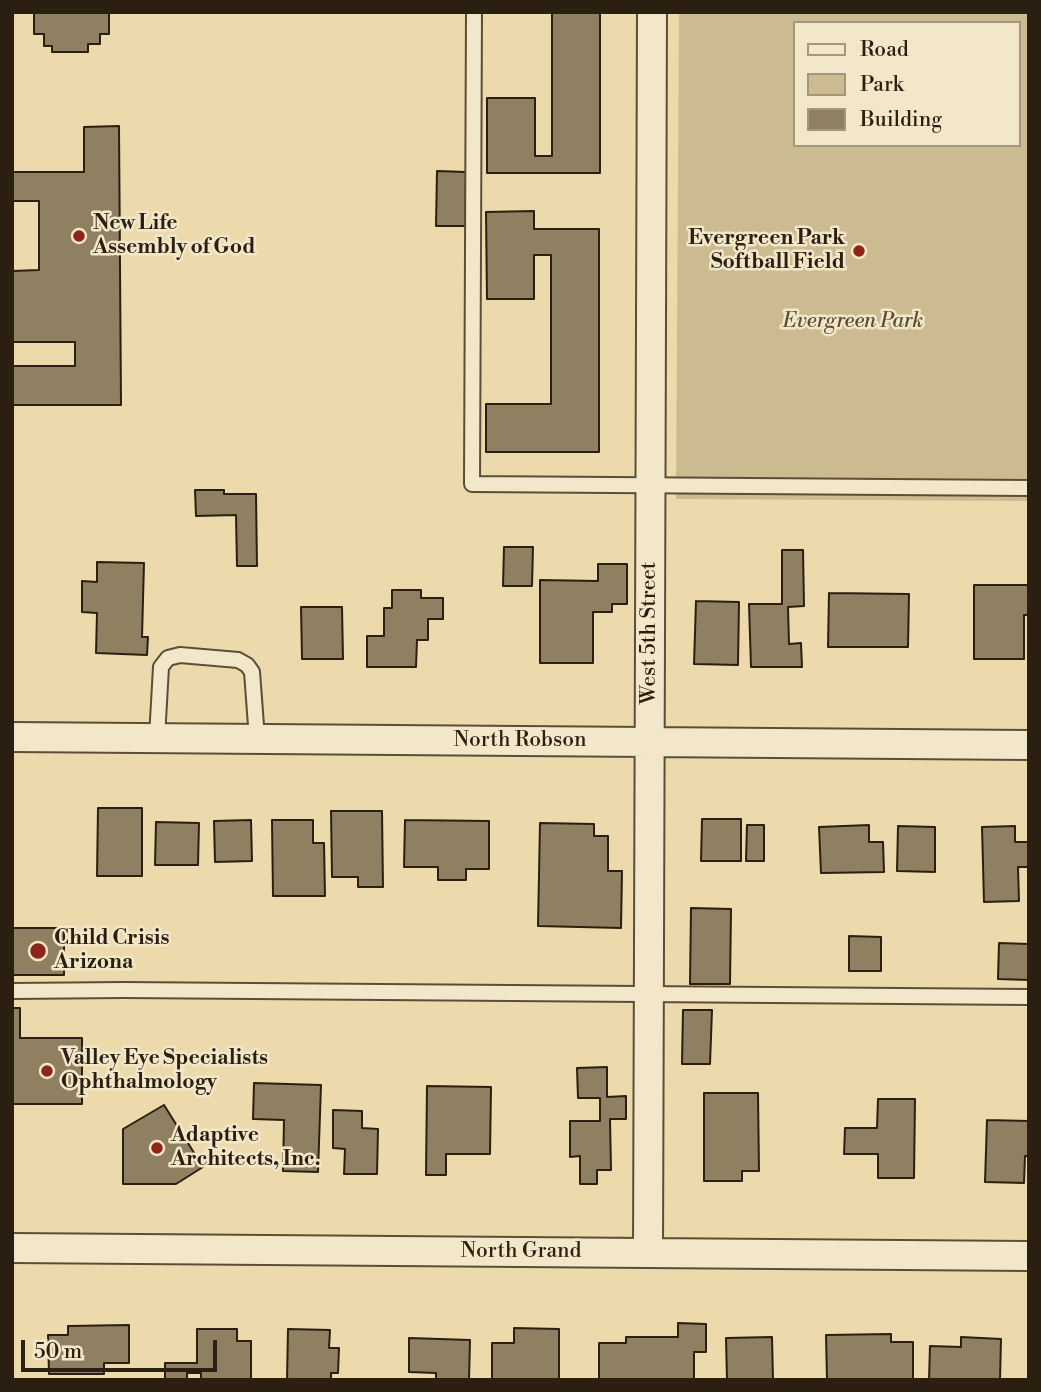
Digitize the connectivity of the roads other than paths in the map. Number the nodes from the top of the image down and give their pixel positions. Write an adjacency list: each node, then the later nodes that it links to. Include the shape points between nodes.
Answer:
1 (474, 12): 3 (lane, via 472,484)
2 (652, 12): 3 (street, West 5th Street)
3 (651, 485): 4 (lane); 8 (street, West 5th Street)
4 (1029, 488)
5 (12, 737): 6 (street, North Robson)
6 (158, 738): 7 (street, North Robson); 7 (lane, via 161,667 168,658 180,655 238,660 247,665 252,672)
7 (257, 739): 8 (street, North Robson)
8 (650, 742): 9 (street, North Robson); 11 (street, West 5th Street)
9 (1029, 745)
10 (12, 991): 11 (lane)
11 (649, 994): 12 (lane); 14 (street, West 5th Street)
12 (1029, 997)
13 (12, 1248): 14 (street, North Grand)
14 (648, 1253): 15 (street, North Grand)
15 (1029, 1256)

